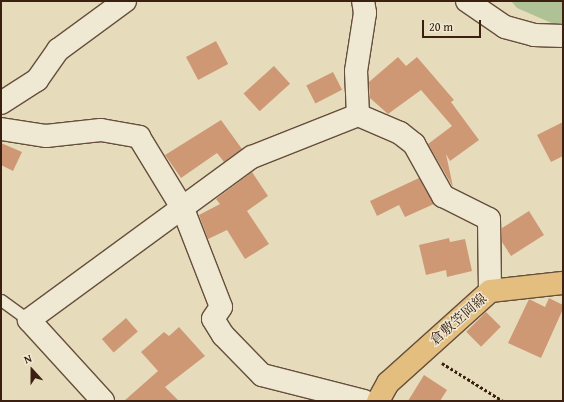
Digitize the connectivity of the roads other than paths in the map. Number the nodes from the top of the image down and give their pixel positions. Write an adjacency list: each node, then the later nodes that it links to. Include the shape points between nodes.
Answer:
1 (125, 1): 5 (street, via 58,50 37,80)
2 (363, 1): 6 (street, via 365,13 356,71)
3 (467, 1): 4 (street, via 505,26 534,35)
4 (563, 36)
5 (1, 104)
6 (358, 115): 8 (street, via 252,157); 10 (street, via 400,133 414,144 443,196 489,219)
7 (1, 129): 8 (street, via 46,136 101,130 139,137)
8 (183, 209): 12 (street, via 80,279); 14 (street, via 221,307 213,319 223,335 262,375)
9 (563, 283): 10 (main road, 倉敷笠岡線)
10 (490, 291): 15 (main road, 倉敷笠岡線, via 388,383)
11 (1, 300): 12 (lane)
12 (29, 320): 13 (street)
13 (103, 401)
14 (364, 401)
15 (378, 401)

